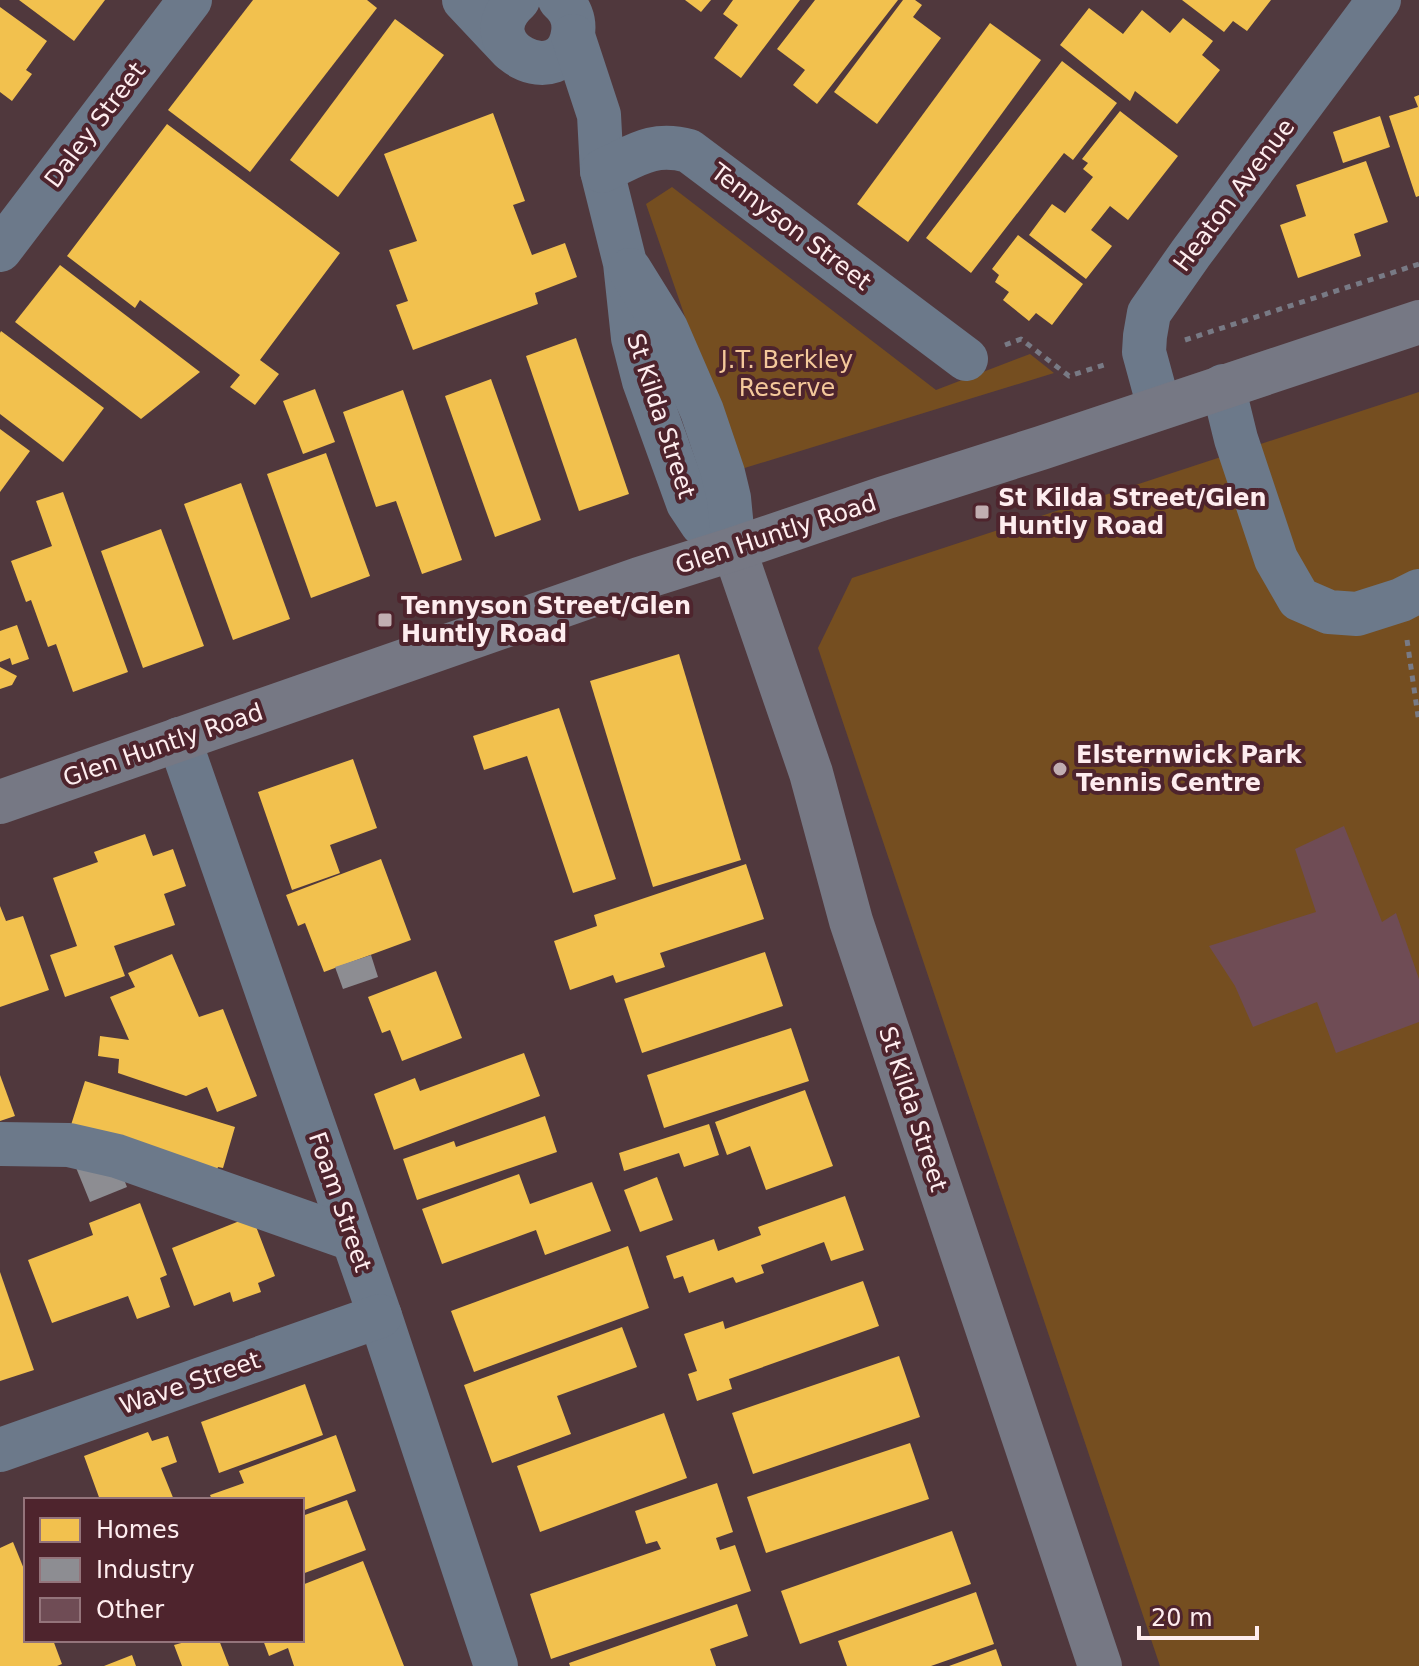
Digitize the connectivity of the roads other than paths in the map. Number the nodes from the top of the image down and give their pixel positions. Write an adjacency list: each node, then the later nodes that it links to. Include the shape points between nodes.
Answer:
1 (190, 0): 8 (street, Daley Street)
2 (464, 0): 6 (street)
3 (518, 0): 6 (street, via 503,25)
4 (1379, 0): 12 (street, Heaton Avenue, via 1149,313 1144,352)
5 (573, 16): 6 (street, via 570,45 558,58 542,63); 7 (street, via 599,115)
6 (522, 56): 7 (street, via 548,72 565,92)
7 (602, 171): 10 (street, Tennyson Street, via 656,147 697,155); 13 (street, St Kilda Street, via 625,263 638,359 688,503 702,524)
8 (0, 250)
9 (1419, 322): 11 (main road, Glen Huntly Road)
10 (966, 359)
11 (1223, 386): 12 (main road, Glen Huntly Road); 14 (street, via 1276,559 1299,599 1329,612 1357,614)
12 (1159, 407): 13 (main road, Glen Huntly Road)
13 (734, 549): 15 (main road, Glen Huntly Road); 22 (main road, St Kilda Street, via 811,773 851,921)
14 (1410, 596)
15 (179, 739): 16 (main road, Glen Huntly Road); 18 (street, Foam Street)
16 (0, 802)
17 (0, 1144): 18 (street, via 69,1145 117,1156)
18 (352, 1239): 19 (street, Foam Street)
19 (380, 1316): 20 (street, Wave Street); 21 (street, Foam Street)
20 (0, 1450)
21 (496, 1666)
22 (1100, 1666)

